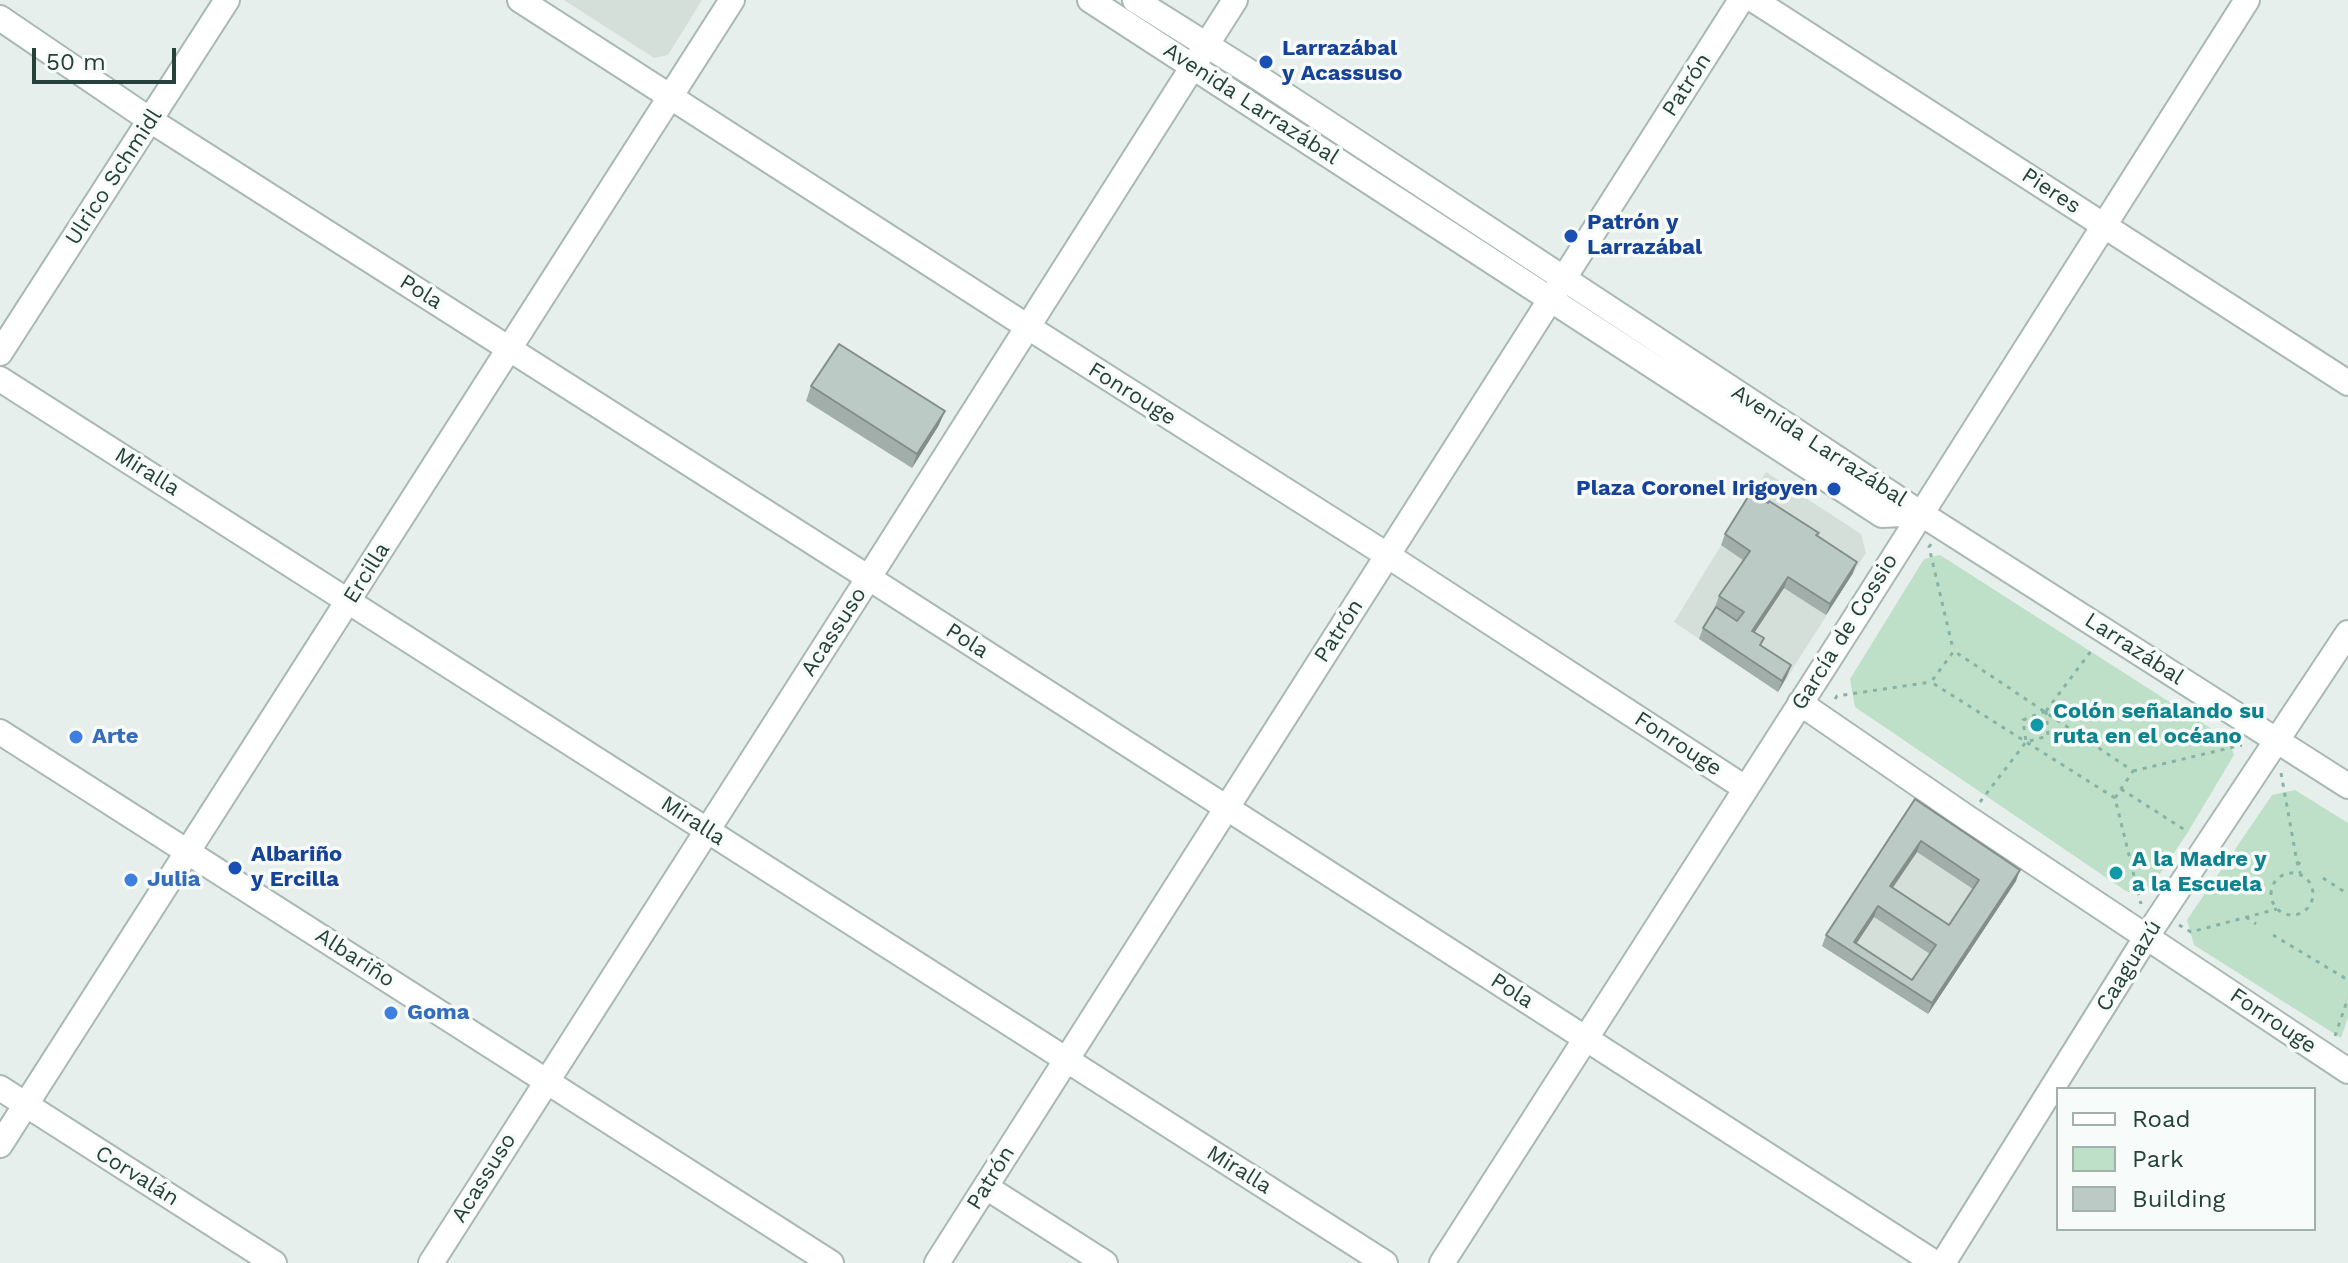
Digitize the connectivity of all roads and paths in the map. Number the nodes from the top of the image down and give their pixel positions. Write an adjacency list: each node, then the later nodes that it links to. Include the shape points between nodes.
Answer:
1 (227, 0): 13 (street, Ulrico Schmidl)
2 (520, 0): 12 (street, Fonrouge)
3 (732, 0): 12 (street, Ercilla)
4 (1090, 0): 11 (street, Avenida Larrazábal)
5 (1135, 0): 11 (street, Avenida Larrazábal)
6 (1235, 0): 11 (street, Acassuso)
7 (1741, 0): 15 (street, Patrón)
8 (1754, 0): 14 (street, Pieres)
9 (2247, 0): 14 (street, García de Cossio)
10 (0, 18): 13 (street, Pola)
11 (1200, 56): 15 (street, Avenida Larrazábal, via 1256,76); 16 (street, Avenida Larrazábal); 17 (street, Acassuso)
12 (670, 98): 17 (street, Fonrouge); 18 (street, Ercilla)
13 (150, 120): 18 (street, Pola); 19 (street, Ulrico Schmidl)
14 (2104, 225): 21 (street, Pieres); 22 (street, García de Cossio)
15 (1564, 278): 16 (street, Patrón); 22 (street, Avenida Larrazábal)
16 (1550, 300): 22 (street, Avenida Larrazábal, via 1882,515); 24 (street, Patrón)
17 (1028, 327): 24 (street, Fonrouge); 25 (street, Acassuso)
18 (509, 348): 25 (street, Pola); 26 (street, Ercilla)
19 (0, 353)
20 (0, 379): 26 (street, Miralla)
21 (2348, 383)
22 (1920, 513): 23 (street, Larrazábal); 31 (street, García de Cossio)
23 (1942, 527): 27 (street, Larrazábal); 29 (path, via 1929,547)
24 (1387, 555): 39 (street, Fonrouge); 42 (street, Patrón)
25 (869, 578): 42 (street, Pola); 44 (street, Acassuso)
26 (349, 600): 44 (street, Miralla); 46 (street, Ercilla)
27 (2105, 630): 32 (path); 36 (street, Larrazábal)
28 (2348, 633): 36 (street, Caaguazú)
29 (1954, 651): 30 (path); 32 (path)
30 (1931, 682): 33 (path, via 1837,696); 35 (path)
31 (1800, 703): 33 (street, Fonrouge); 39 (street, García de Cossio)
32 (2046, 711): 35 (path, via 2023,720); 35 (path, via 2048,736); 37 (path)
33 (1821, 717): 43 (street, Fonrouge)
34 (0, 732): 46 (street, Albariño)
35 (2026, 742): 41 (path); 43 (path)
36 (2277, 742): 37 (path, via 2231,746); 38 (street, Larrazábal); 47 (path); 55 (street, Caaguazú)
37 (2133, 771): 40 (path)
38 (2348, 786)
39 (1745, 788): 62 (street, García de Cossio)
40 (2121, 789): 41 (path); 45 (path)
41 (2115, 798): 55 (path, via 2142,905)
42 (1227, 807): 62 (street, Pola); 63 (street, Patrón)
43 (1966, 817): 59 (street, Fonrouge)
44 (706, 829): 63 (street, Miralla); 65 (street, Acassuso)
45 (2188, 832)
46 (189, 851): 65 (street, Albariño); 67 (street, Ercilla)
47 (2297, 862): 48 (path); 49 (path)
48 (2305, 867)
49 (2301, 876): 52 (path, via 2310,884); 53 (path, via 2287,874 2274,882 2271,896)
50 (2323, 878): 51 (path)
51 (2348, 894)
52 (2310, 905): 53 (path, via 2290,915); 54 (path)
53 (2277, 909): 56 (path)
54 (2314, 912)
55 (2162, 913): 56 (path, via 2191,932); 59 (street, Caaguazú)
56 (2246, 917): 57 (path)
57 (2256, 924)
58 (2273, 935): 60 (path)
59 (2147, 936): 64 (street, Fonrouge); 78 (street, Caaguazú)
60 (2348, 980)
61 (2348, 998): 64 (path)
62 (1586, 1039): 76 (street, García de Cossio); 77 (street, Pola)
63 (1066, 1060): 69 (street, Patrón); 75 (street, Miralla)
64 (2339, 1065)
65 (546, 1081): 71 (street, Acassuso); 72 (street, Albariño)
66 (0, 1088): 67 (street, Corvalán)
67 (26, 1105): 68 (street, Ercilla); 70 (street, Corvalán)
68 (0, 1145)
69 (986, 1187): 73 (street, Patrón); 74 (street)
70 (274, 1263)
71 (431, 1263)
72 (831, 1263)
73 (937, 1263)
74 (1105, 1263)
75 (1385, 1263)
76 (1442, 1263)
77 (1935, 1263)
78 (1943, 1263)

